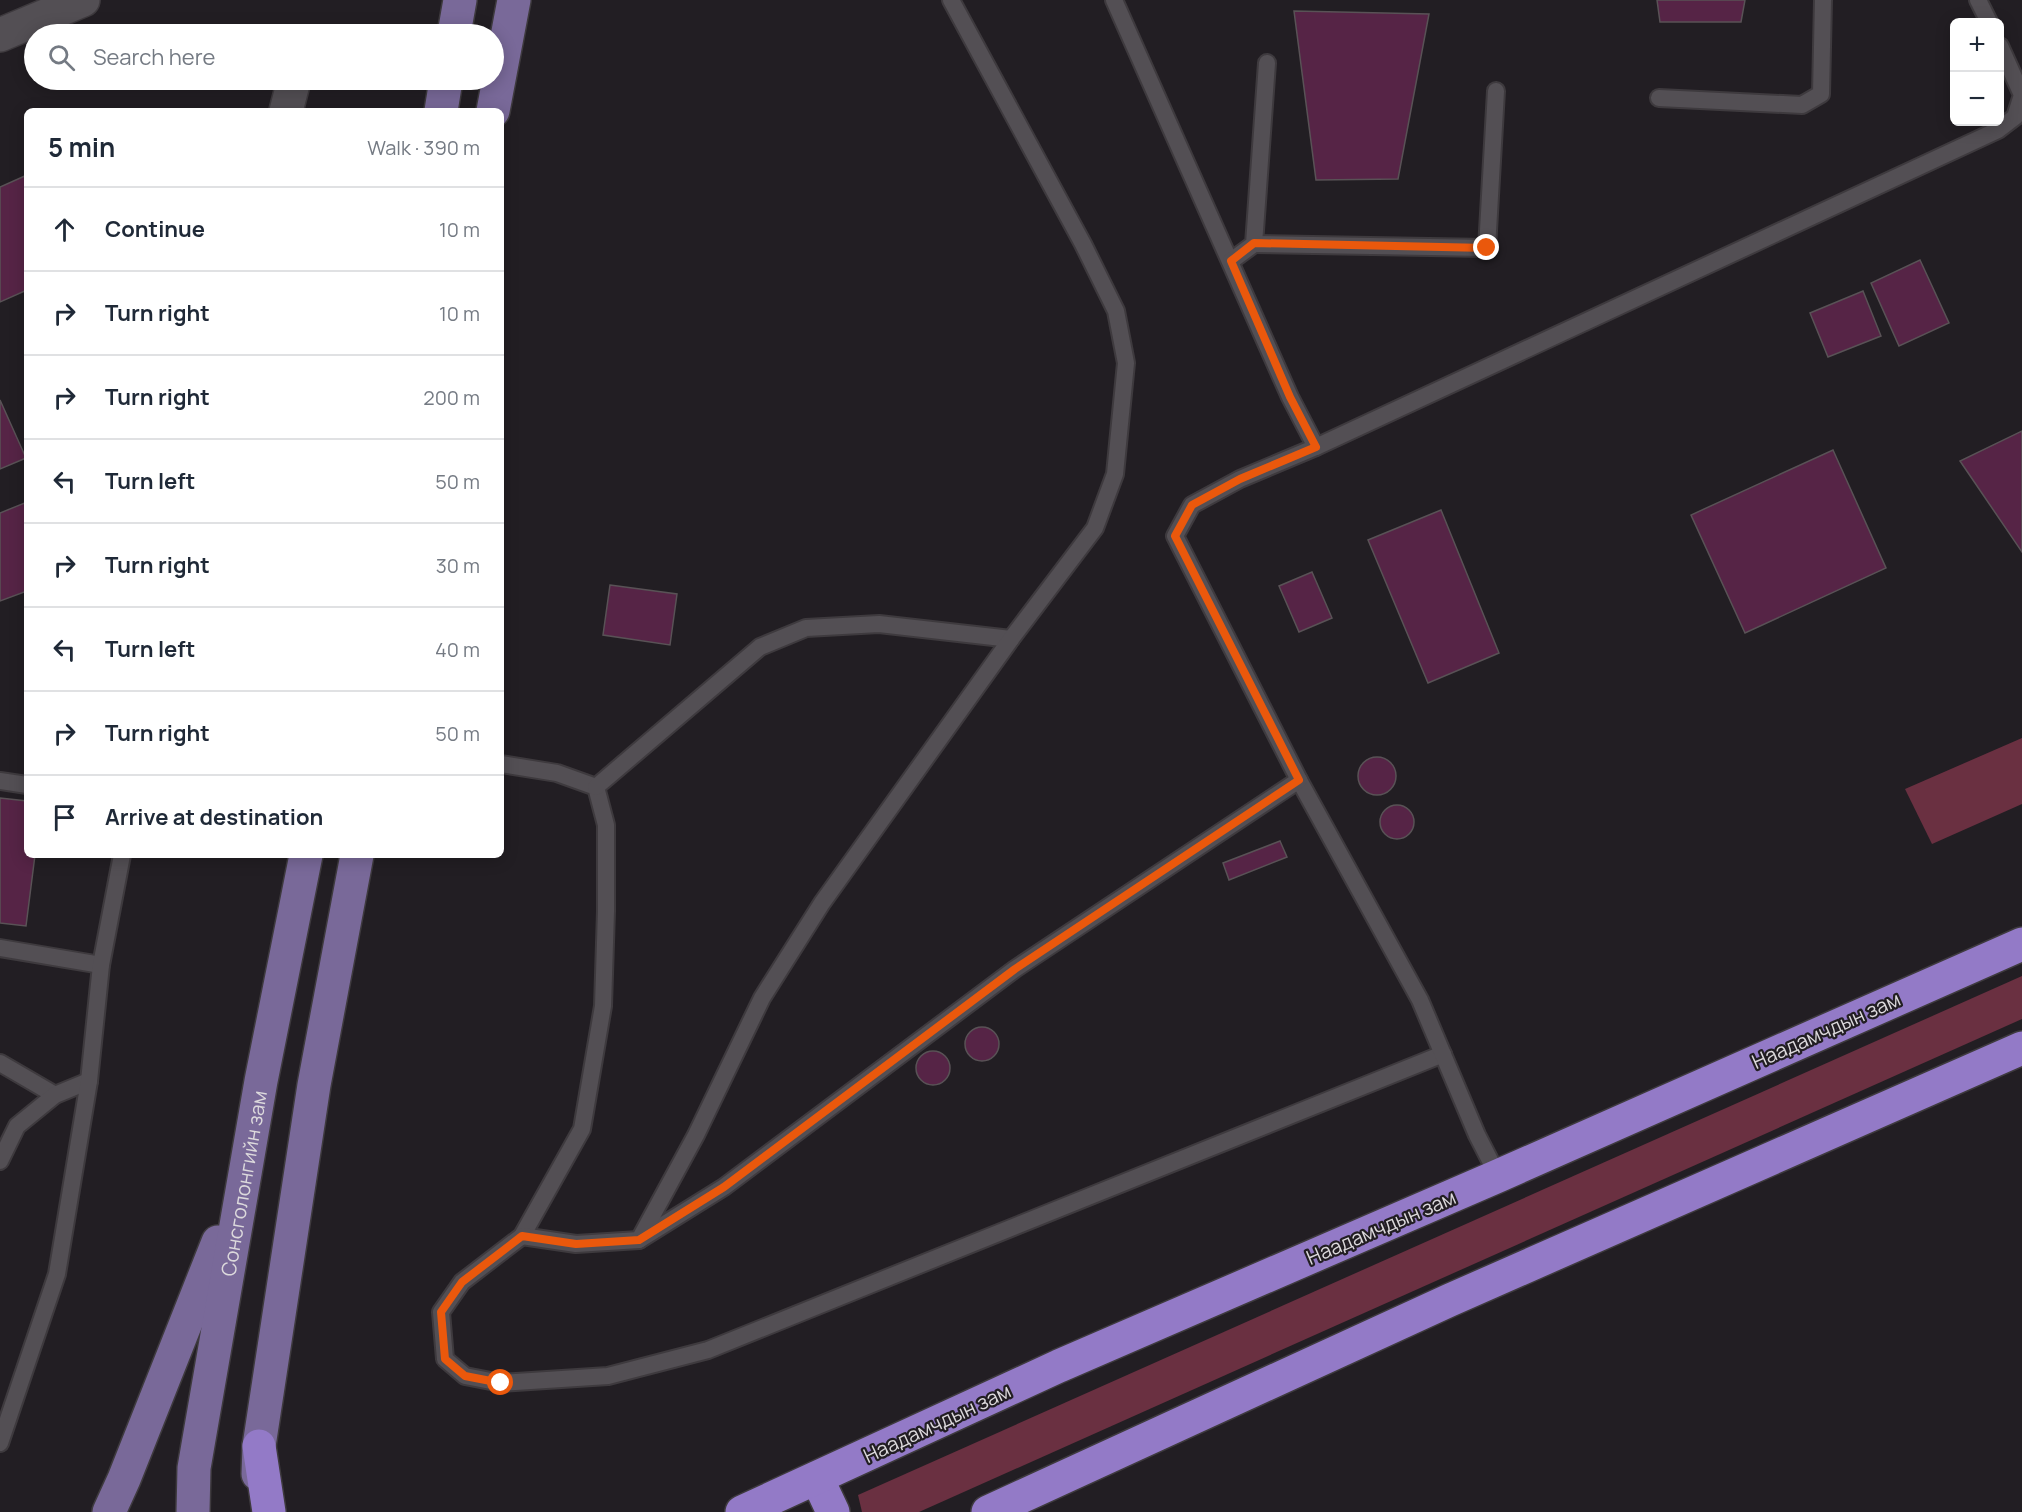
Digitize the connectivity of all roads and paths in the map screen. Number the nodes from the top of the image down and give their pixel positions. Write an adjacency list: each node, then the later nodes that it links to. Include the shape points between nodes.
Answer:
1 (83, 0): 9 (street)
2 (460, 0): 10 (main road)
3 (513, 0): 13 (main road)
4 (951, 0): 27 (lane, via 1116,311 1126,363 1115,474 1095,528)
5 (1114, 0): 25 (lane)
6 (1823, 0): 20 (lane, via 1821,94 1802,105)
7 (1978, 0): 8 (lane)
8 (1987, 18)
9 (26, 24)
10 (456, 24)
11 (24, 25): 12 (street)
12 (0, 35)
13 (504, 50)
14 (2004, 55): 26 (lane, via 2022,95 2015,117 1998,130)
15 (1267, 63): 24 (lane)
16 (291, 90): 21 (street)
17 (444, 90): 22 (main road)
18 (497, 90): 23 (main road)
19 (1496, 91): 24 (lane, via 1487,248)
20 (1659, 98)
21 (287, 108)
22 (441, 108)
23 (494, 108)
24 (1254, 243): 25 (lane)
25 (1231, 261): 26 (lane)
26 (1316, 447): 29 (lane, via 1240,479 1192,505 1175,536)
27 (1011, 639): 32 (lane, via 879,624 806,628 760,647); 48 (lane, via 822,903 762,998 696,1135)
28 (504, 764): 32 (lane, via 557,773)
29 (1299, 780): 40 (lane, via 1420,1000); 48 (lane, via 1015,969 724,1187)
30 (0, 781): 31 (lane)
31 (24, 785)
32 (596, 787): 47 (lane, via 606,825 601,1017 582,1129)
33 (121, 858): 38 (lane)
34 (305, 858): 46 (main road, Сонсголонгийн зам)
35 (356, 858): 50 (main road, via 314,1085)
36 (2022, 944): 45 (highway, Наадамчдын зам)
37 (0, 948): 38 (lane)
38 (101, 965): 42 (lane)
39 (2022, 1048): 58 (highway, via 1450,1300)
40 (1443, 1054): 45 (lane); 47 (lane, via 708,1350 608,1376 501,1383 465,1376 445,1359 441,1312 462,1282)
41 (0, 1063): 43 (lane)
42 (89, 1081): 43 (lane); 49 (lane, via 57,1274)
43 (55, 1095): 44 (lane, via 17,1126)
44 (0, 1161)
45 (1498, 1176): 51 (highway, Наадамчдын зам, via 1059,1366)
46 (243, 1179): 52 (main road); 53 (main road, Сонсголонгийн зам, via 194,1468)
47 (522, 1236): 48 (lane, via 576,1244)
48 (639, 1240)
49 (0, 1443)
50 (259, 1446): 54 (main road); 55 (highway)
51 (818, 1478): 56 (highway, Наадамчдын зам); 57 (highway)
52 (109, 1512)
53 (193, 1512)
54 (256, 1512)
55 (269, 1512)
56 (742, 1512)
57 (833, 1512)
58 (988, 1512)

